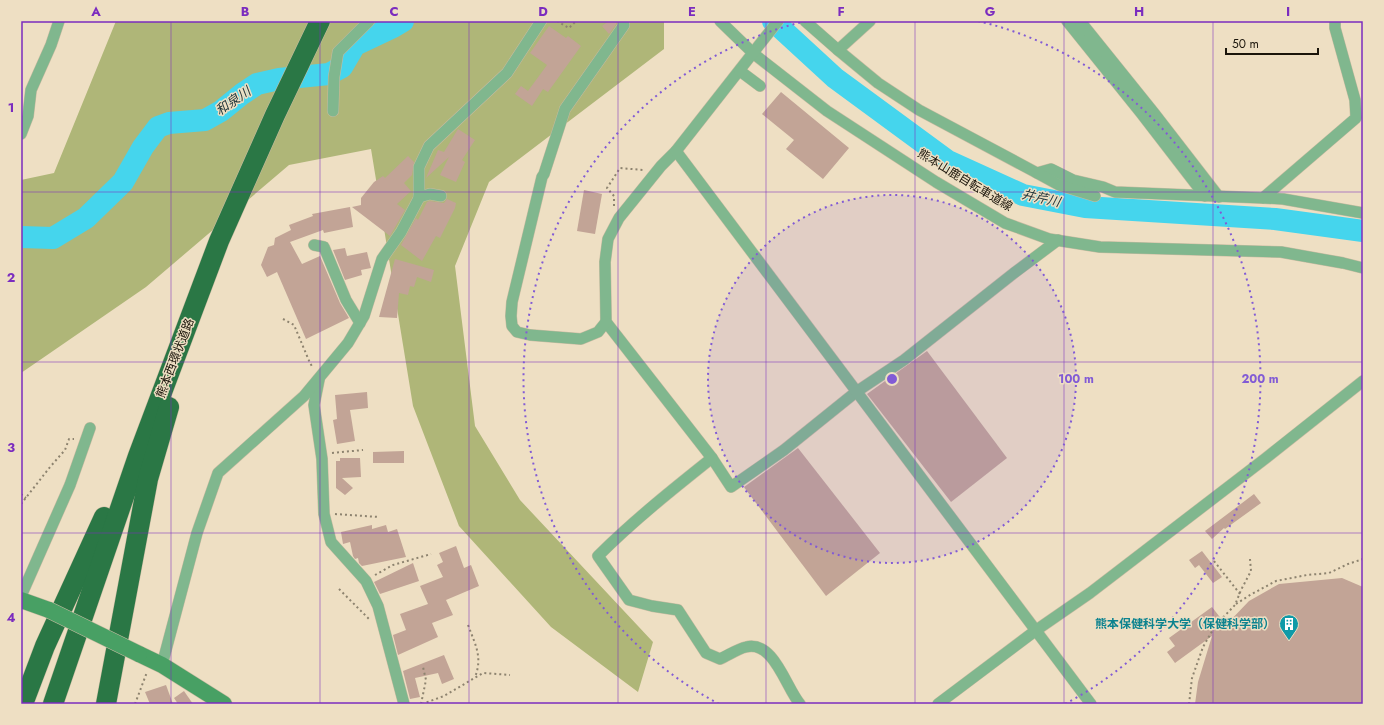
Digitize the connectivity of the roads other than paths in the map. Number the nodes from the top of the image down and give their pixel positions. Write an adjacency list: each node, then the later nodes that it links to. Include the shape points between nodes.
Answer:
1 (58, 21): 18 (street, via 51,45 31,90 28,116)
2 (320, 21): 29 (highway, 熊本西環状道路)
3 (368, 21): 17 (street, via 338,52)
4 (541, 21): 24 (street, via 507,73 429,146 419,167)
5 (623, 21): 33 (street, via 624,25 565,109 542,177 512,302 511,316 512,326 517,332 581,339 598,332)
6 (720, 21): 14 (street)
7 (778, 21): 14 (street)
8 (805, 21): 13 (street)
9 (870, 21): 13 (street)
10 (1067, 21): 23 (street)
11 (1080, 21): 25 (street)
12 (1335, 21): 26 (street, via 1355,100 1356,118)
13 (838, 50): 20 (street, via 878,83 919,110)
14 (754, 54): 15 (street); 28 (street, via 827,111 936,182 1005,223)
15 (740, 71): 16 (street); 19 (street)
16 (760, 86)
17 (333, 111)
18 (21, 134)
19 (676, 151): 33 (street, via 619,218 608,239 605,262); 36 (street)
20 (1037, 172): 22 (street, via 1059,185); 23 (street, via 1051,169 1073,180 1115,192)
21 (441, 196): 24 (street, via 430,194)
22 (1095, 196)
23 (1205, 196): 25 (street)
24 (419, 197): 32 (street, via 401,232 382,259)
25 (1218, 197): 26 (street)
26 (1263, 198): 27 (street)
27 (1363, 213)
28 (1058, 240): 31 (street, via 1100,247 1281,252); 36 (street, via 904,360)
29 (219, 241): 38 (highway, 熊本西環状道路); 47 (highway, via 148,479)
30 (314, 245): 32 (street, via 324,247 346,300)
31 (1363, 268)
32 (360, 322): 34 (street, via 348,343)
33 (606, 322): 39 (street)
34 (319, 378): 44 (street, via 304,396 218,473); 49 (street, via 314,405 321,454 324,514 331,542 366,581 378,606)
35 (1363, 381): 43 (street, via 1090,593)
36 (856, 392): 39 (street, via 784,450 731,487); 43 (street)
37 (88, 433): 40 (street, via 70,485)
38 (138, 456): 45 (highway, via 111,501 45,646); 46 (highway, 熊本西環状道路)
39 (712, 458): 50 (street, via 664,496 598,556 629,600 678,610 706,653 720,659 747,646 759,647 773,658)
40 (25, 578): 41 (street)
41 (21, 596)
42 (21, 600): 44 (street, bridge, via 49,610)
43 (1035, 631): 51 (street); 52 (street)
44 (151, 660): 48 (street)
45 (23, 704)
46 (53, 704)
47 (106, 704)
48 (224, 704)
49 (404, 704)
50 (800, 704)
51 (938, 704)
52 (1091, 704)

